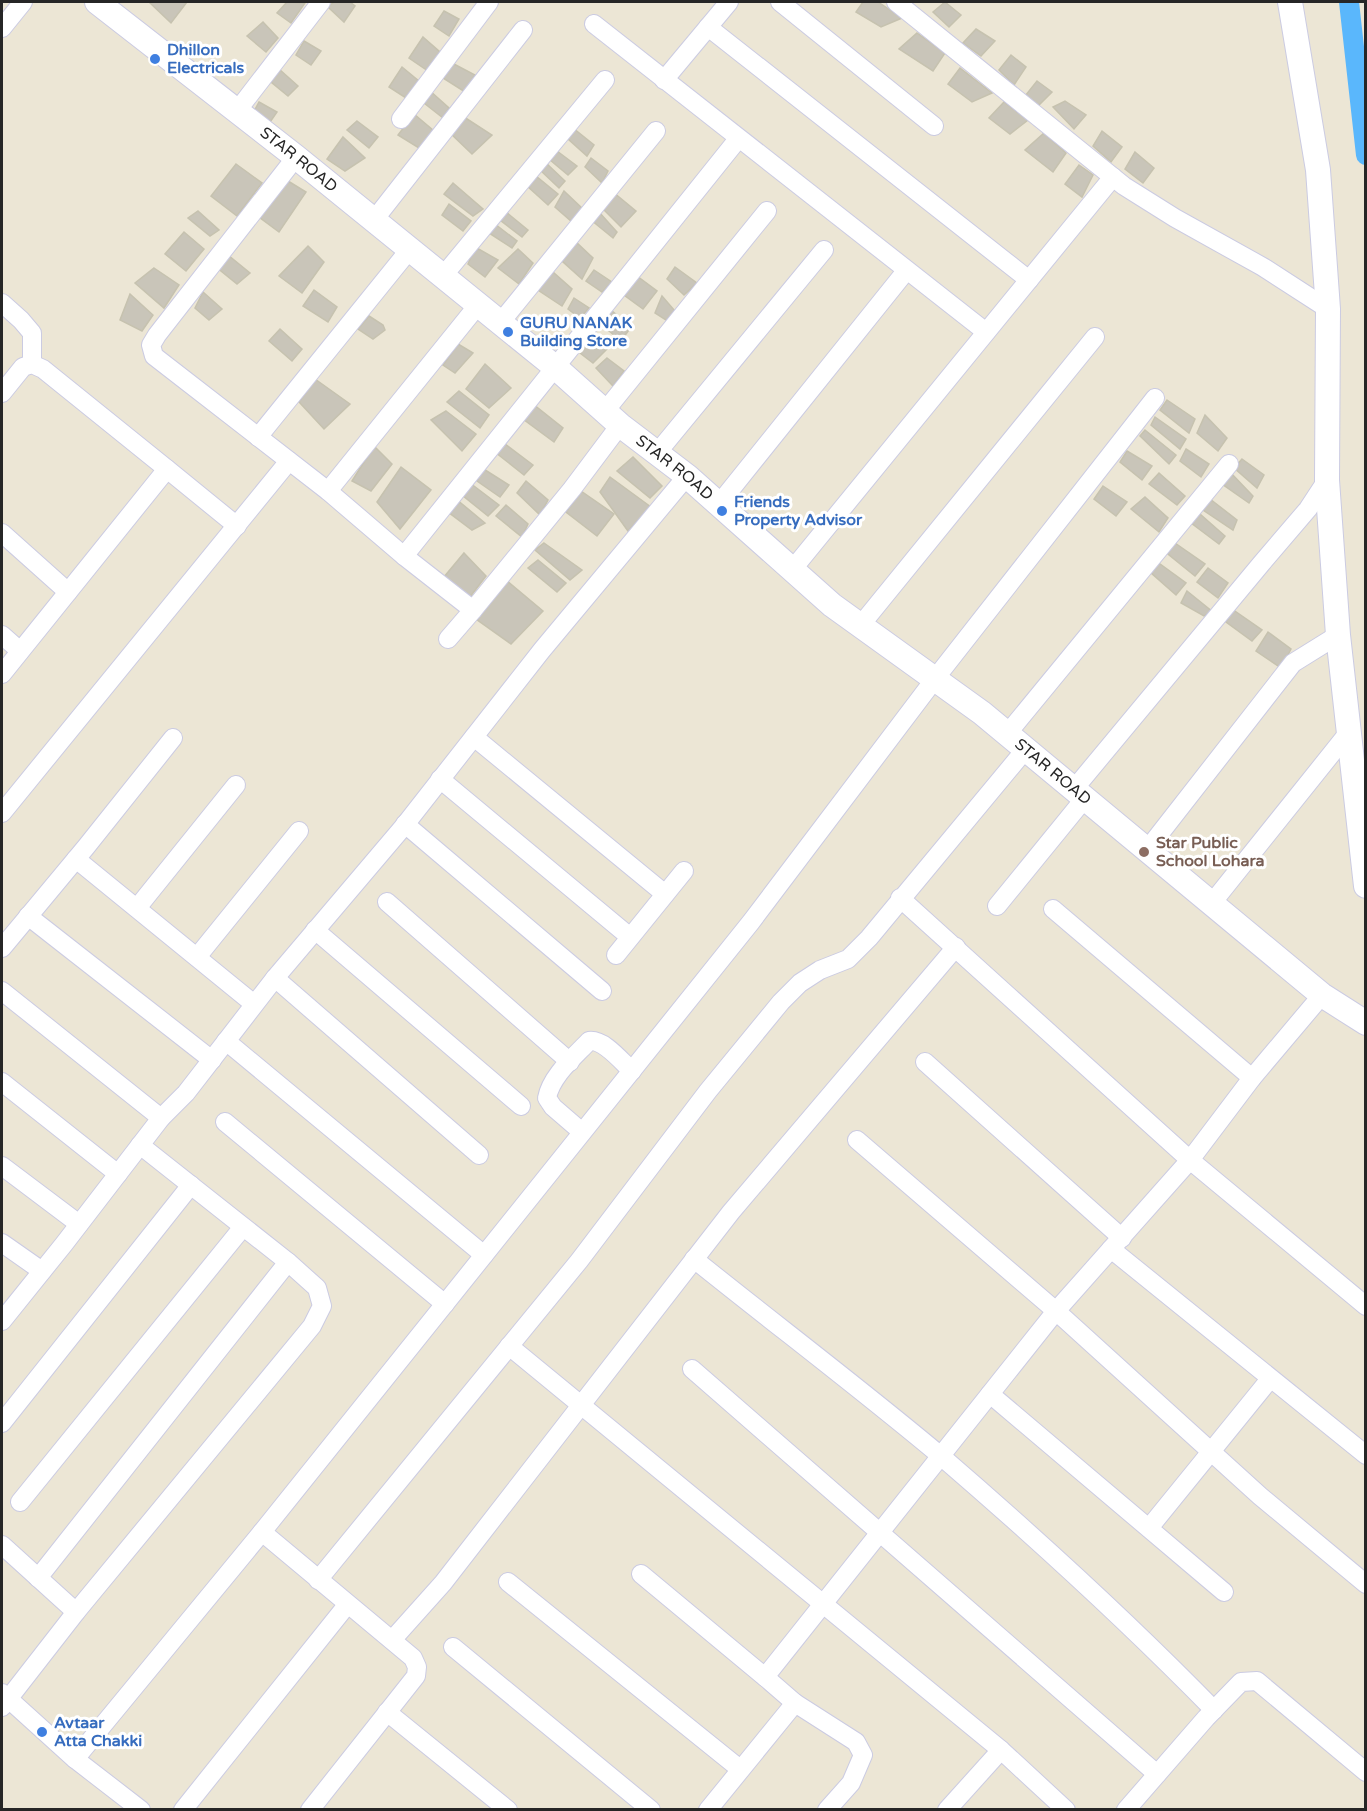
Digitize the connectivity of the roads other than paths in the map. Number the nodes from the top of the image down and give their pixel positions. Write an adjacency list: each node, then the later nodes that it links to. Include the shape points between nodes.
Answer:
1 (23, 2): 11 (street)
2 (96, 2): 15 (street, STAR ROAD)
3 (321, 2): 15 (street)
4 (489, 2): 16 (street)
5 (729, 2): 10 (street)
6 (780, 2): 17 (street)
7 (896, 2): 21 (street)
8 (1290, 2): 31 (street, via 1318,170)
9 (594, 24): 13 (street)
10 (708, 27): 13 (street); 28 (street)
11 (2, 28)
12 (523, 30): 23 (street)
13 (664, 80): 19 (street)
14 (605, 81): 27 (street)
15 (237, 111): 20 (street, STAR ROAD)
16 (401, 119)
17 (934, 126)
18 (656, 131): 32 (street)
19 (738, 139): 26 (street); 36 (street)
20 (296, 157): 23 (street, STAR ROAD); 40 (street, via 151,345 154,356)
21 (1113, 177): 28 (street); 31 (street, via 1174,218 1263,267)
22 (767, 211): 39 (street)
23 (374, 220): 24 (street, STAR ROAD)
24 (410, 249): 27 (street, STAR ROAD); 40 (street)
25 (824, 250): 41 (street)
26 (906, 271): 33 (street); 48 (street)
27 (443, 276): 30 (street, STAR ROAD)
28 (1029, 280): 33 (street)
29 (2, 303): 35 (street, via 32,333)
30 (478, 305): 32 (street, STAR ROAD); 47 (street)
31 (1328, 309): 46 (street)
32 (500, 323): 36 (street, STAR ROAD)
33 (986, 332): 52 (street)
34 (1095, 337): 55 (street)
35 (32, 364): 37 (street, via 23,367); 44 (street)
36 (555, 368): 39 (street, STAR ROAD); 51 (street)
37 (2, 393)
38 (1155, 398): 61 (street)
39 (613, 418): 41 (street, STAR ROAD); 54 (street, via 572,489)
40 (258, 437): 42 (street)
41 (657, 453): 45 (street, STAR ROAD)
42 (289, 460): 47 (street); 49 (street)
43 (1229, 464): 63 (street)
44 (167, 469): 49 (street); 53 (street)
45 (687, 476): 48 (street, STAR ROAD); 64 (street)
46 (1327, 480): 57 (street); 69 (street)
47 (328, 491): 51 (street)
48 (719, 504): 52 (street, STAR ROAD)
49 (237, 526): 70 (street)
50 (2, 533): 53 (street)
51 (404, 556): 54 (street)
52 (792, 570): 55 (street, STAR ROAD)
53 (68, 592): 59 (street)
54 (473, 610): 58 (street)
55 (860, 626): 61 (street, STAR ROAD)
56 (2, 635): 59 (street)
57 (1338, 635): 62 (street); 73 (street, via 1293,663)
58 (448, 639)
59 (20, 651): 60 (street)
60 (2, 674)
61 (934, 680): 63 (street, STAR ROAD); 101 (street, via 751,922)
62 (1349, 732): 76 (street); 80 (street)
63 (1007, 734): 66 (street, STAR ROAD)
64 (474, 736): 67 (street); 77 (street)
65 (173, 738): 74 (street)
66 (1025, 750): 69 (street, STAR ROAD); 78 (street)
67 (440, 779): 71 (street); 86 (street)
68 (236, 785): 82 (street)
69 (1080, 794): 73 (street, STAR ROAD); 81 (street)
70 (2, 813)
71 (405, 824): 85 (street); 93 (street)
72 (299, 831): 90 (street)
73 (1147, 850): 80 (street, STAR ROAD)
74 (76, 859): 82 (street); 84 (street)
75 (684, 871): 77 (street)
76 (1365, 886)
77 (665, 894): 86 (street)
78 (900, 898): 87 (street); 127 (street, via 848,959 820,970 781,1002)
79 (387, 902): 99 (street)
80 (1212, 903): 94 (street, STAR ROAD)
81 (997, 906)
82 (137, 908): 90 (street)
83 (1053, 909): 102 (street)
84 (28, 916): 88 (street); 98 (street)
85 (315, 930): 91 (street); 104 (street)
86 (630, 937): 89 (street)
87 (956, 947): 111 (street); 120 (street)
88 (2, 948)
89 (616, 955)
90 (197, 957): 95 (street)
91 (275, 978): 95 (street); 110 (street)
92 (2, 991): 105 (street)
93 (602, 992)
94 (1322, 995): 96 (street, STAR ROAD); 102 (street)
95 (254, 1004): 97 (street)
96 (1365, 1023)
97 (226, 1041): 98 (street); 119 (street)
98 (212, 1060): 105 (street)
99 (570, 1062): 101 (street, via 593,1040); 107 (street, via 549,1088 547,1098)
100 (925, 1062): 118 (street)
101 (632, 1071): 107 (street)
102 (1252, 1078): 111 (street)
103 (2, 1082): 113 (street)
104 (521, 1106)
105 (161, 1118): 109 (street)
106 (225, 1122): 123 (street)
107 (582, 1132): 119 (street)
108 (857, 1140): 125 (street)
109 (140, 1145): 113 (street); 114 (street)
110 (479, 1155)
111 (1190, 1160): 118 (street); 124 (street)
112 (2, 1166): 115 (street)
113 (118, 1174): 115 (street)
114 (191, 1185): 116 (street); 132 (street)
115 (79, 1224): 122 (street)
116 (243, 1227): 121 (street); 136 (street)
117 (2, 1243): 122 (street)
118 (1116, 1244): 125 (street); 129 (street)
119 (484, 1255): 123 (street)
120 (694, 1259): 131 (street); 135 (street)
121 (288, 1262): 142 (street); 149 (street, via 317,1288 322,1306 312,1326)
122 (42, 1270): 126 (street)
123 (444, 1304): 138 (street)
124 (1365, 1306)
125 (1056, 1311): 130 (street); 133 (street)
126 (2, 1321)
127 (509, 1346): 131 (street); 143 (street)
128 (692, 1369): 139 (street)
129 (1270, 1379): 133 (street); 134 (street)
130 (990, 1394): 135 (street); 137 (street)
131 (580, 1404): 147 (street); 150 (street, via 443,1582)
132 (2, 1423)
133 (1210, 1452): 137 (street); 145 (street)
134 (1365, 1455)
135 (940, 1456): 139 (street); 155 (street, via 1092,1590)
136 (20, 1502)
137 (1149, 1528): 146 (street)
138 (262, 1532): 143 (street); 158 (street)
139 (880, 1532): 147 (street); 161 (street)
140 (2, 1545): 142 (street)
141 (641, 1574): 152 (street)
142 (38, 1578): 149 (street)
143 (318, 1580): 148 (street)
144 (507, 1581): 159 (street)
145 (1365, 1584)
146 (1224, 1592)
147 (824, 1603): 152 (street); 157 (street)
148 (347, 1605): 150 (street); 163 (street)
149 (76, 1612): 153 (street)
150 (392, 1640): 156 (street, via 413,1658 417,1667 416,1676)
151 (453, 1647): 166 (street)
152 (765, 1677): 154 (street)
153 (4, 1700): 158 (street)
154 (795, 1703): 159 (street); 168 (street, via 856,1742 863,1755 851,1783)
155 (1214, 1710): 160 (street, via 1241,1682 1257,1681); 161 (street)
156 (387, 1712): 164 (street); 165 (street)
157 (1001, 1750): 169 (street); 170 (street)
158 (75, 1759): 162 (street)
159 (740, 1769): 167 (street)
160 (1365, 1772)
161 (1157, 1774): 171 (street)
162 (141, 1809)
163 (183, 1809)
164 (310, 1809)
165 (508, 1809)
166 (651, 1809)
167 (708, 1809)
168 (827, 1809)
169 (947, 1809)
170 (1066, 1809)
171 (1126, 1809)

